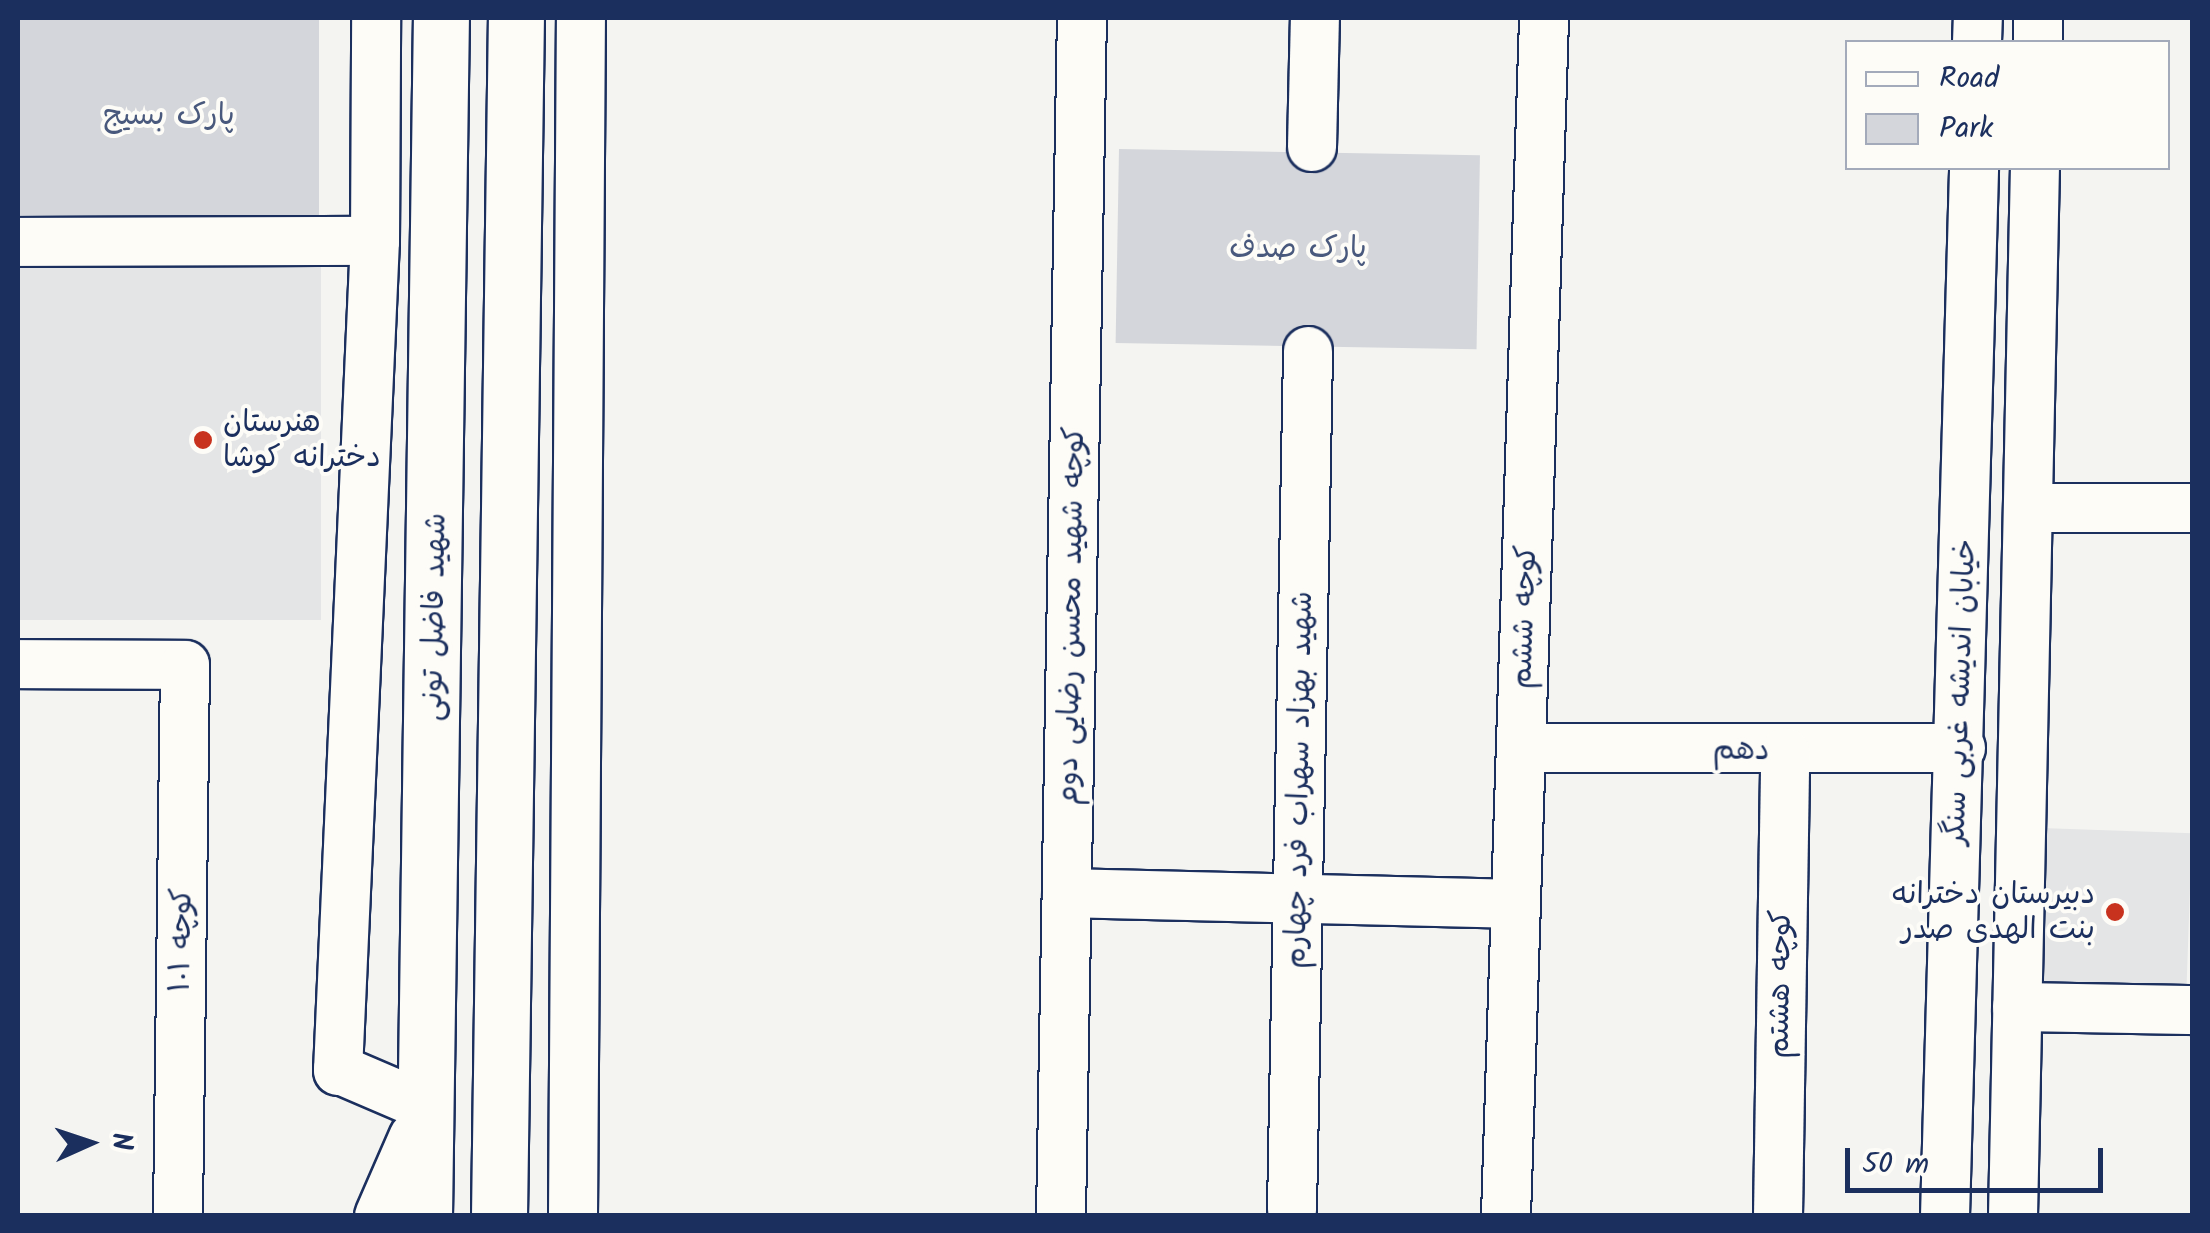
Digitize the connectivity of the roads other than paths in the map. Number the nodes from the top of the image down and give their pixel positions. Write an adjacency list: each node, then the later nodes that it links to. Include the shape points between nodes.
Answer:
1 (376, 18): 11 (street)
2 (442, 18): 14 (main road, شهید فاضل تونی)
3 (516, 18): 32 (main road)
4 (581, 18): 33 (street)
5 (1082, 18): 22 (street, کوچه شهید محسن رضایی دوم)
6 (1315, 18): 8 (street)
7 (1544, 18): 19 (street, کوچه ششم)
8 (1312, 148)
9 (1974, 170): 20 (street, خیابان اندیشه غربی سنگر)
10 (2035, 170): 16 (street, خیابان اندیشه غربی سنگر)
11 (375, 241): 12 (street); 13 (street)
12 (18, 242)
13 (372, 312): 14 (street); 27 (street, via 338,1070)
14 (438, 322): 27 (main road, شهید فاضل تونی)
15 (1308, 351): 23 (street, شهید بهزاد سهراب فرد چهارم)
16 (2028, 508): 17 (street); 25 (street, خیابان اندیشه غربی سنگر)
17 (2192, 508)
18 (18, 664): 29 (street, ۱۰۱ کوچه, via 185,665)
19 (1520, 748): 21 (street, دهم); 24 (street, کوچه ششم)
20 (1960, 748): 21 (street, دهم); 37 (street, خیابان اندیشه غربی سنگر)
21 (1785, 752): 36 (street, کوچه هشتم)
22 (1067, 893): 23 (street); 34 (street, کوچه شهید محسن رضایی دوم)
23 (1297, 897): 24 (street); 28 (street, شهید بهزاد سهراب فرد چهارم)
24 (1516, 904): 35 (street, کوچه ششم)
25 (2017, 1007): 26 (street); 38 (street, خیابان اندیشه غربی سنگر)
26 (2192, 1010)
27 (429, 1108): 30 (main road); 31 (main road, شهید فاضل تونی)
28 (1292, 1210)
29 (178, 1216)
30 (382, 1216)
31 (424, 1216)
32 (500, 1216)
33 (572, 1216)
34 (1061, 1216)
35 (1506, 1216)
36 (1778, 1216)
37 (1945, 1216)
38 (2013, 1216)

